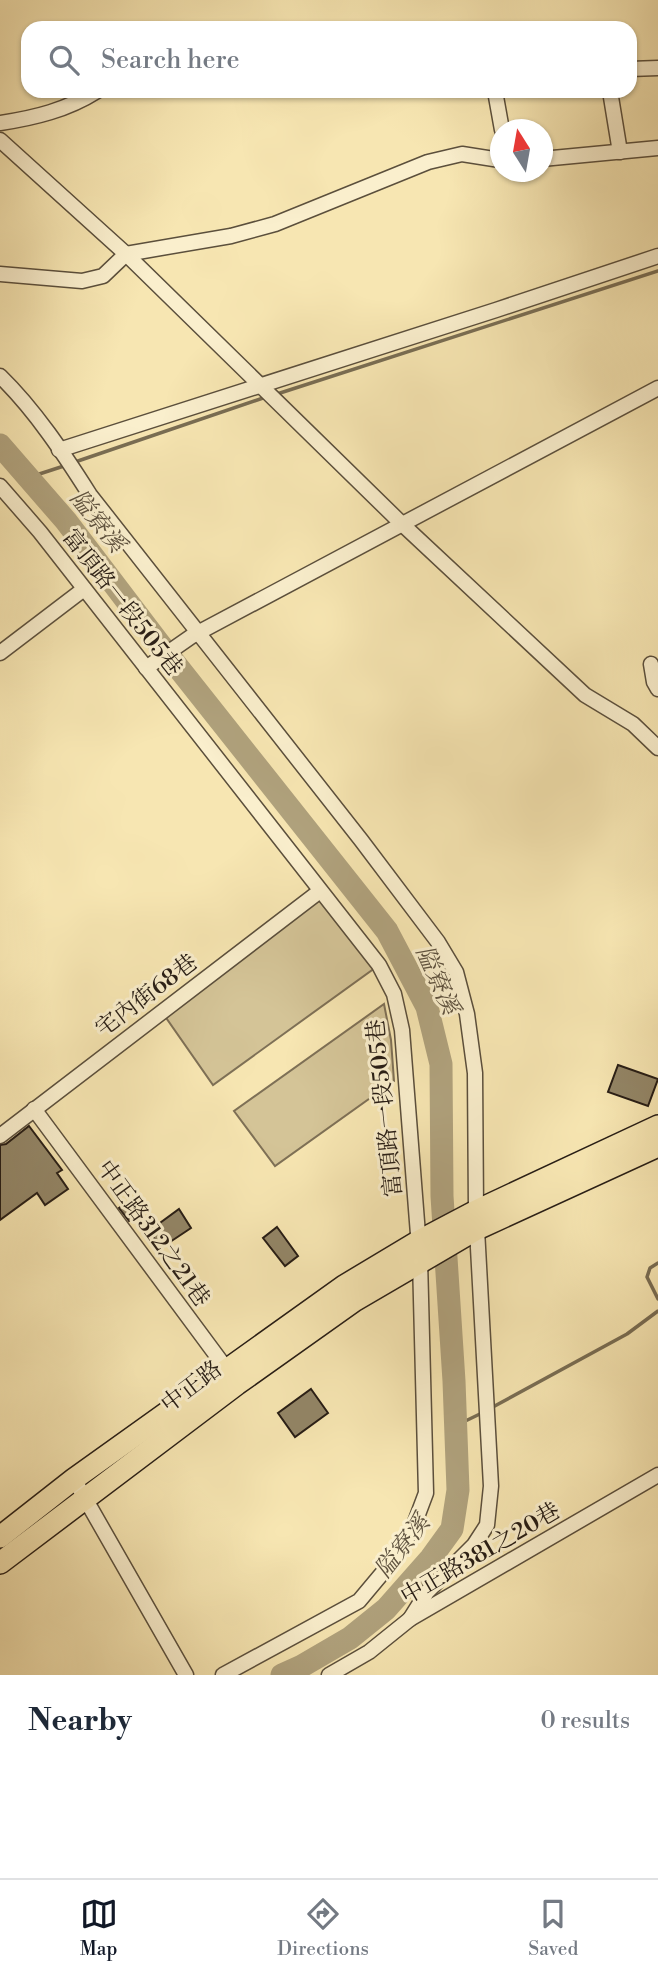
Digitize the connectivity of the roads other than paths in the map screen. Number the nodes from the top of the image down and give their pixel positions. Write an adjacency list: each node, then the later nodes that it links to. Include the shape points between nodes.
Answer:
1 (658, 68): 2 (street)
2 (637, 69)
3 (86, 98): 7 (street, via 43,115)
4 (496, 98): 6 (street)
5 (611, 98): 10 (street)
6 (500, 119)
7 (0, 123)
8 (0, 140): 13 (street)
9 (658, 148): 10 (street)
10 (620, 152): 12 (street)
11 (490, 158): 13 (street, via 462,154 428,162 275,224)
12 (553, 158)
13 (126, 254): 15 (street, via 103,276 82,281); 18 (street)
14 (658, 256): 18 (street)
15 (0, 274)
16 (0, 376): 19 (street)
17 (658, 388): 21 (street)
18 (265, 389): 19 (street); 21 (street)
19 (66, 457): 23 (street)
20 (0, 486): 22 (street, 富頂路一段505巷)
21 (401, 523): 23 (street); 28 (street, via 585,695 633,724)
22 (84, 589): 24 (street); 26 (street, 富頂路一段505巷)
23 (194, 635): 26 (street); 34 (street, via 361,840 456,972 475,1073)
24 (0, 653)
25 (651, 664): 27 (street)
26 (150, 666): 29 (street, 富頂路一段505巷)
27 (658, 689)
28 (658, 748)
29 (320, 891): 30 (street, 宅內街68巷); 35 (street, 富頂路一段505巷, via 379,965 394,994 402,1030)
30 (34, 1109): 32 (street, 宅內街68巷); 36 (street, 中正路312之21巷)
31 (658, 1126): 34 (main road)
32 (0, 1136)
33 (658, 1146): 34 (main road)
34 (477, 1220): 35 (main road, 中正路); 42 (street, via 491,1486 487,1525 474,1545 427,1592)
35 (419, 1251): 36 (main road, 中正路, via 354,1301); 44 (street, 富頂路一段505巷, via 427,1474 426,1493 414,1525 395,1559 359,1601)
36 (232, 1376): 38 (main road, 中正路); 39 (main road, 中正路)
37 (658, 1475): 42 (street, 中正路381之20巷)
38 (74, 1479): 39 (street); 40 (main road, 中正路)
39 (85, 1498): 41 (main road, 中正路); 43 (street)
40 (0, 1537)
41 (0, 1563)
42 (410, 1619): 45 (street, 中正路381之20巷, via 369,1652)
43 (186, 1675)
44 (223, 1675)
45 (329, 1675)

